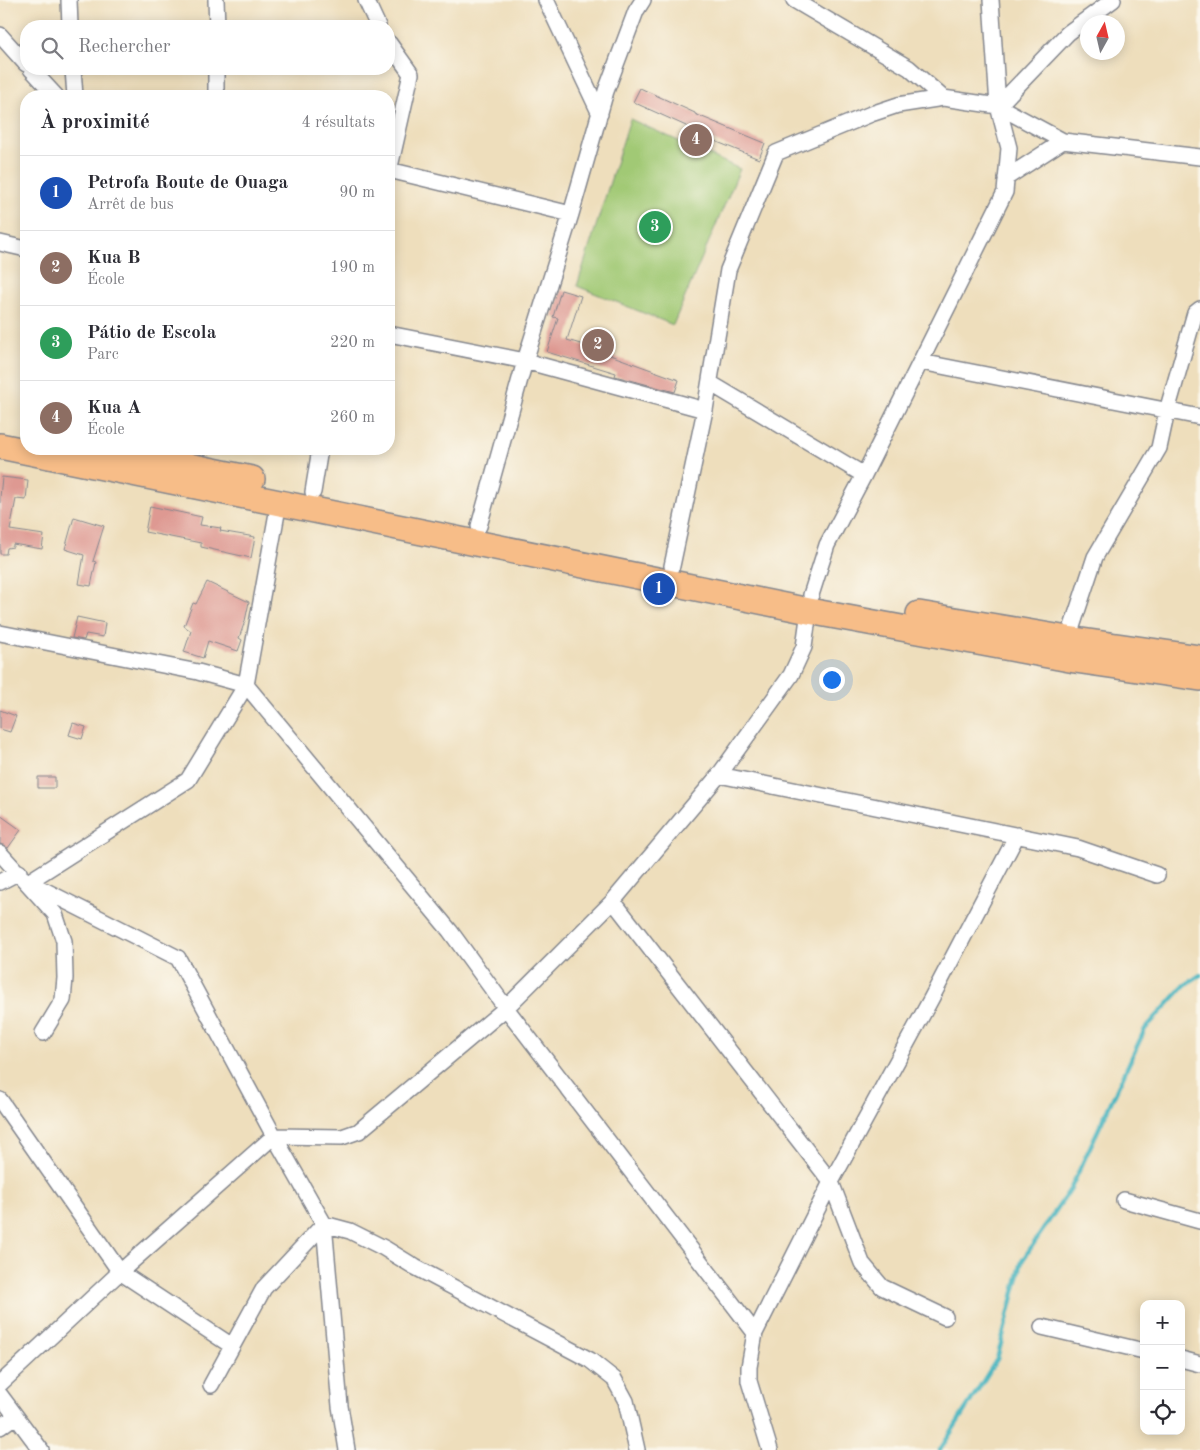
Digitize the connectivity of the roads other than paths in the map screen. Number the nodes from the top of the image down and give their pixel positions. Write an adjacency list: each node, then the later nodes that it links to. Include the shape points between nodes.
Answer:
1 (69, 0): 9 (street)
2 (216, 0): 10 (street)
3 (366, 0): 11 (street)
4 (546, 0): 23 (street)
5 (643, 0): 23 (street, via 636,11)
6 (794, 0): 21 (street, via 910,68)
7 (992, 0): 22 (street)
8 (1113, 0): 22 (street, via 1068,32)
9 (70, 20)
10 (217, 20)
11 (375, 20)
12 (0, 35): 14 (street)
13 (395, 51): 25 (street, via 411,74)
14 (20, 57)
15 (37, 75): 18 (street)
16 (73, 75): 19 (street)
17 (216, 75): 20 (street)
18 (50, 90)
19 (75, 90)
20 (216, 90)
21 (943, 98): 22 (street); 36 (street, via 898,105 870,114 776,152 728,270)
22 (998, 106): 24 (street); 28 (street, via 1009,148)
23 (600, 114): 29 (street)
24 (1063, 141): 26 (street); 28 (street)
25 (395, 144)
26 (1200, 157)
27 (395, 171): 29 (street)
28 (1006, 178): 35 (street, via 1005,192)
29 (571, 214): 34 (street)
30 (0, 243): 31 (street)
31 (20, 248)
32 (1200, 309): 38 (street, via 1195,313)
33 (395, 335): 34 (street)
34 (525, 361): 37 (street); 50 (street)
35 (921, 362): 38 (street); 47 (street)
36 (710, 383): 37 (street); 47 (street)
37 (705, 410): 51 (street)
38 (1167, 411): 39 (street); 55 (street, via 1159,448 1095,557)
39 (1200, 417)
40 (0, 428): 41 (highway)
41 (20, 433)
42 (0, 446): 43 (highway)
43 (20, 448)
44 (93, 455): 46 (highway)
45 (319, 455): 48 (street)
46 (135, 459): 48 (highway); 49 (highway)
47 (864, 475): 53 (street, via 827,545)
48 (313, 492): 50 (highway)
49 (279, 502): 52 (highway); 58 (street)
50 (479, 526): 51 (highway)
51 (672, 566): 52 (highway)
52 (718, 584): 53 (highway)
53 (810, 603): 55 (highway); 57 (highway, via 1075,660); 59 (street, via 804,647 791,675)
54 (0, 633): 58 (street, via 198,672)
55 (1068, 639): 56 (highway)
56 (1200, 658)
57 (1200, 678)
58 (246, 685): 63 (street, via 188,780); 66 (street, via 450,931)
59 (719, 775): 60 (street); 65 (street)
60 (1017, 835): 62 (street, via 1078,848); 70 (street)
61 (0, 853): 63 (street)
62 (1157, 875)
63 (23, 877): 64 (street); 67 (street, via 55,914 64,941 63,1000); 69 (street, via 178,958)
64 (0, 882)
65 (613, 901): 66 (street); 70 (street)
66 (506, 1008): 69 (street, via 359,1131 342,1137); 77 (street)
67 (42, 1033)
68 (0, 1100): 74 (street)
69 (274, 1136): 73 (street); 74 (street)
70 (831, 1182): 75 (street, via 862,1263 882,1287); 77 (street)
71 (1124, 1200): 72 (street)
72 (1200, 1220)
73 (324, 1224): 78 (street, via 264,1288); 88 (street, via 340,1406); 89 (street, via 350,1231 384,1248 415,1268 590,1360 614,1379 626,1401)
74 (120, 1272): 78 (street); 82 (street)
75 (944, 1317)
76 (1042, 1327): 79 (street)
77 (755, 1333): 90 (street, via 749,1381)
78 (232, 1346): 83 (street)
79 (1140, 1350)
80 (1185, 1360): 81 (street)
81 (1200, 1364)
82 (0, 1384)
83 (211, 1385)
84 (0, 1395): 85 (street)
85 (15, 1416): 86 (street); 87 (street)
86 (0, 1427)
87 (41, 1450)
88 (347, 1450)
89 (637, 1450)
90 (770, 1450)

